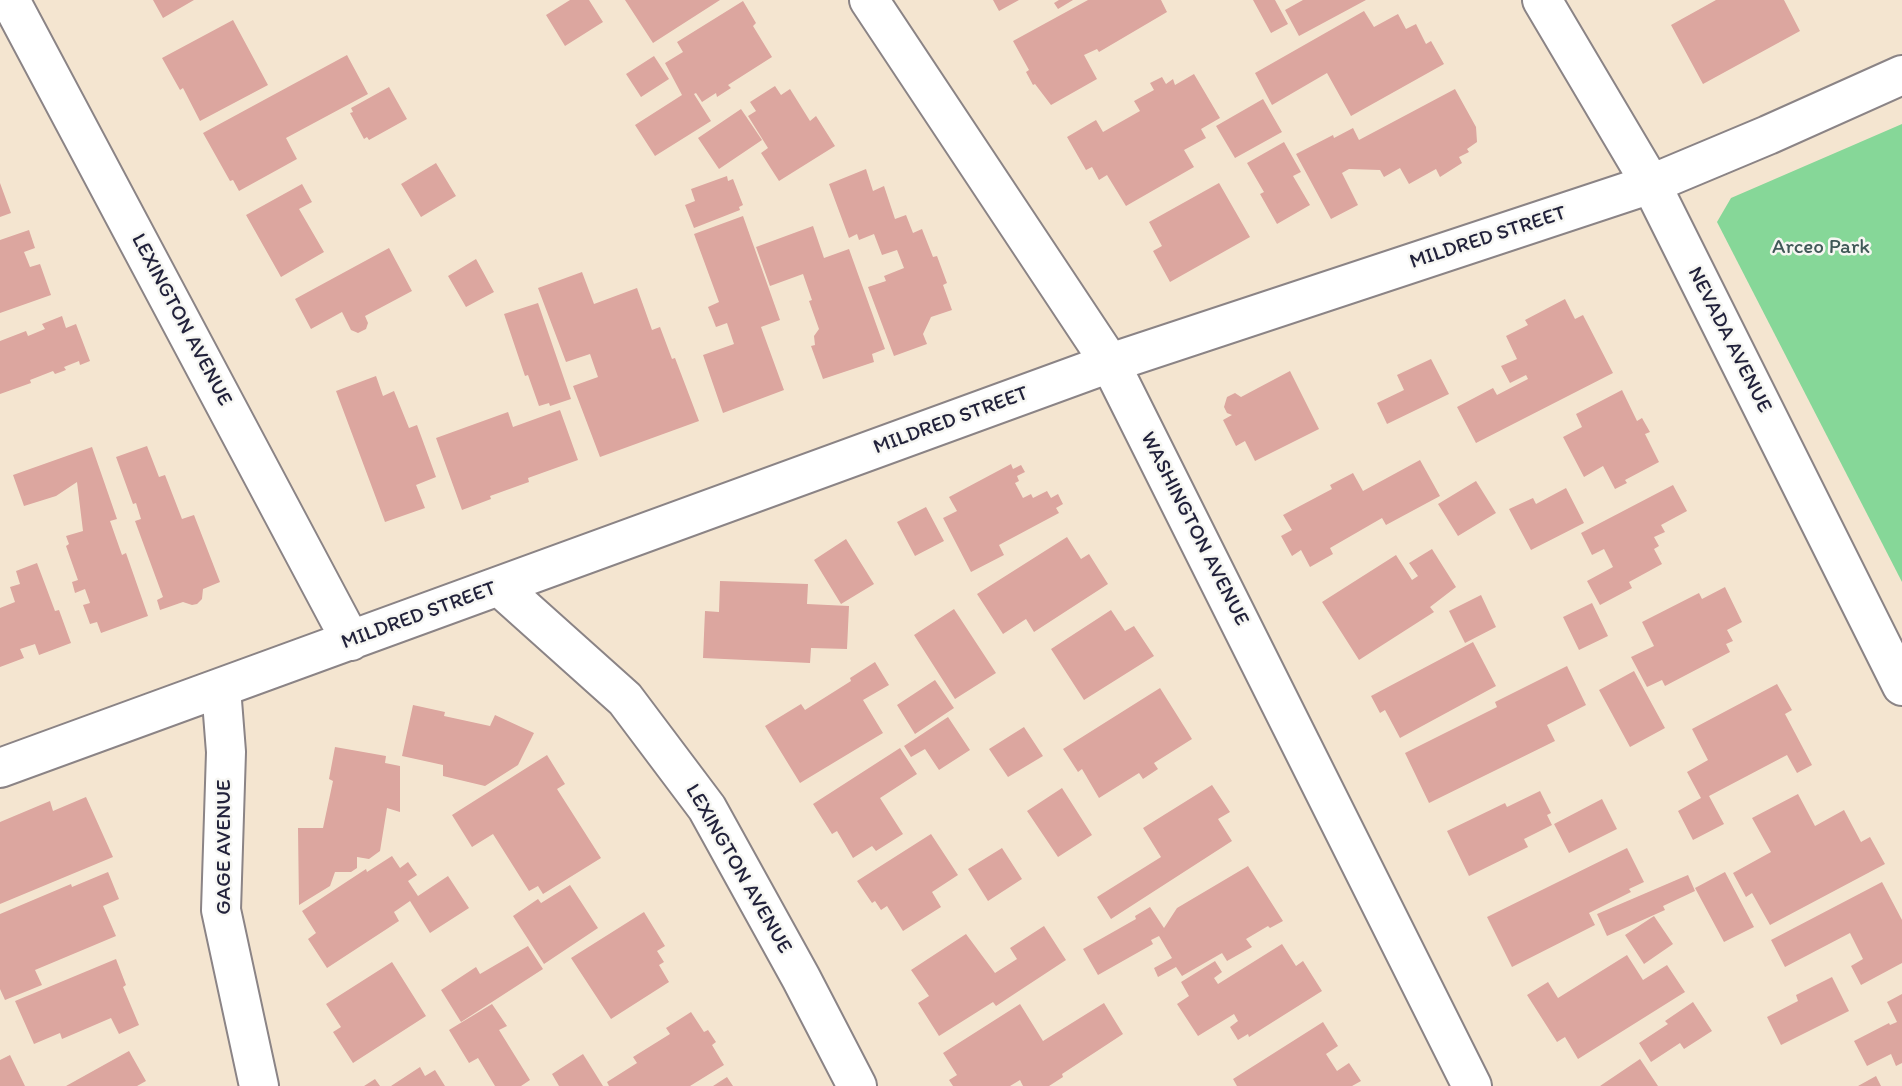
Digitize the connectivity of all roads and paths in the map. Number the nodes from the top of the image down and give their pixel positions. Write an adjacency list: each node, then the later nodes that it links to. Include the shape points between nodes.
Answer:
1 (10, 0): 8 (street, LEXINGTON AVENUE)
2 (869, 0): 6 (street, WASHINGTON AVENUE)
3 (1542, 0): 5 (street, NEVADA AVENUE)
4 (1902, 75): 5 (street, MILDRED STREET)
5 (1651, 184): 6 (street, MILDRED STREET); 9 (street, NEVADA AVENUE)
6 (1110, 363): 7 (street, MILDRED STREET); 14 (street, WASHINGTON AVENUE)
7 (500, 587): 8 (street, MILDRED STREET); 13 (street, LEXINGTON AVENUE, via 625,699 707,808)
8 (351, 640): 10 (street, MILDRED STREET)
9 (1902, 686)
10 (221, 688): 11 (street, MILDRED STREET); 12 (street, GAGE AVENUE, via 226,752 221,910)
11 (0, 768)
12 (259, 1086)
13 (857, 1086)
14 (1472, 1086)

